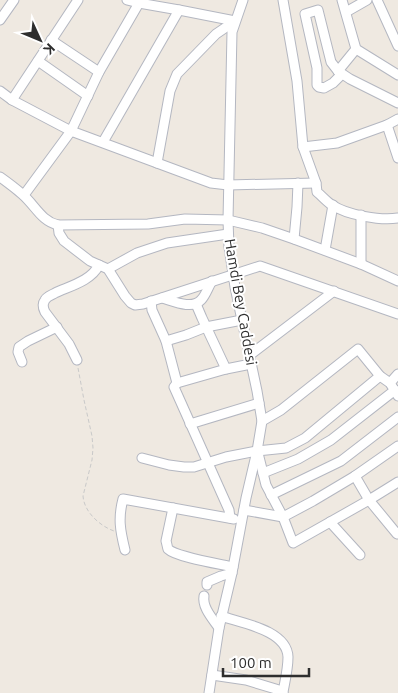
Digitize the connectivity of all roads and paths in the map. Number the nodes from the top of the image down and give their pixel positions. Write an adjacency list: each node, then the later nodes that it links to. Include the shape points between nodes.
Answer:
1 (14, 0): 12 (street)
2 (78, 0): 14 (street)
3 (127, 0): 9 (street)
4 (243, 0): 13 (street, Hamdi Bey Caddesi)
5 (283, 0): 29 (street, via 297,81)
6 (342, 0): 11 (street)
7 (367, 0): 11 (street)
8 (377, 0): 15 (street)
9 (139, 3): 10 (street); 18 (street)
10 (175, 6): 13 (street); 28 (street)
11 (346, 12): 16 (street)
12 (0, 20)
13 (236, 21): 31 (street, via 216,34 177,74 170,91); 35 (street, Hamdi Bey Caddesi, via 232,32)
14 (51, 40): 17 (street); 18 (street)
15 (398, 46)
16 (356, 48): 19 (street); 20 (street)
17 (38, 61): 22 (street); 23 (street)
18 (99, 72): 22 (street)
19 (340, 72): 19 (street, via 331,62 318,10 305,14 317,68 317,85 324,88 333,83); 24 (street)
20 (398, 75)
21 (0, 91): 23 (street)
22 (88, 96): 27 (street)
23 (12, 100): 27 (street)
24 (398, 103)
25 (398, 119): 26 (street)
26 (387, 125): 29 (street, via 337,143); 30 (street)
27 (71, 131): 28 (street); 36 (street)
28 (103, 142): 31 (street)
29 (302, 147): 33 (street)
30 (398, 158)
31 (157, 163): 35 (street, via 211,183)
32 (2, 181): 36 (street)
33 (316, 183): 34 (street); 37 (street, via 317,192)
34 (298, 184): 35 (street); 43 (street)
35 (228, 185): 39 (street, Hamdi Bey Caddesi)
36 (24, 195): 41 (street, via 46,220)
37 (333, 205): 38 (street); 44 (street)
38 (361, 215): 40 (street); 45 (street)
39 (228, 220): 41 (street); 42 (street, Hamdi Bey Caddesi); 43 (street)
40 (398, 221)
41 (58, 224): 46 (street, via 64,241)
42 (228, 234): 46 (street, via 167,243); 47 (street, Hamdi Bey Caddesi)
43 (294, 239): 44 (street)
44 (324, 250): 45 (street)
45 (361, 264): 49 (street)
46 (103, 267): 52 (street, via 130,303); 56 (street, via 87,279 48,296 44,310)
47 (233, 274): 48 (street); 50 (street, via 260,266); 55 (street, Hamdi Bey Caddesi)
48 (212, 281): 51 (street); 53 (street)
49 (398, 281)
50 (334, 291): 54 (street); 60 (street)
51 (162, 298): 52 (street); 53 (street)
52 (151, 301): 58 (street)
53 (196, 304): 57 (street)
54 (398, 314)
55 (242, 320): 57 (street); 60 (street, Hamdi Bey Caddesi)
56 (57, 327): 59 (street); 61 (street, via 19,347)
57 (206, 327): 58 (street); 62 (street)
58 (166, 341): 65 (street)
59 (77, 360): 86 (path, via 94,448 84,504 89,514)
60 (251, 360): 62 (street); 67 (street, Hamdi Bey Caddesi)
61 (22, 362)
62 (226, 369): 65 (street)
63 (398, 374): 66 (street)
64 (380, 376): 66 (street); 69 (street, via 358,349 281,410); 72 (street, via 305,438 286,448)
65 (177, 383): 70 (street, via 174,387)
66 (394, 389): 75 (street, via 331,440 298,459)
67 (259, 403): 69 (street, Hamdi Bey Caddesi); 70 (street)
68 (398, 417): 78 (street, via 341,461)
69 (262, 421): 72 (street, Hamdi Bey Caddesi)
70 (190, 424): 74 (street)
71 (398, 446): 76 (street)
72 (257, 451): 74 (street); 75 (street); 81 (street, Hamdi Bey Caddesi)
73 (142, 458): 74 (street, via 184,468)
74 (208, 463): 83 (street)
75 (263, 473): 78 (street)
76 (355, 476): 79 (street); 82 (street)
77 (398, 482): 79 (street)
78 (271, 494): 82 (street)
79 (369, 500): 85 (street); 87 (street)
80 (173, 508): 83 (street); 86 (street, via 123,499); 90 (street, via 166,541 169,549)
81 (244, 510): 82 (street); 84 (street, Hamdi Bey Caddesi)
82 (283, 517): 85 (street, via 293,544)
83 (230, 518): 84 (street)
84 (242, 520): 90 (street, Hamdi Bey Caddesi)
85 (330, 522): 89 (street)
86 (120, 532): 88 (street)
87 (397, 534)
88 (125, 550)
89 (360, 555)
90 (232, 570): 91 (street); 93 (street, Hamdi Bey Caddesi)
91 (206, 585)
92 (204, 596): 94 (street, via 208,613)
93 (221, 616): 94 (street, Hamdi Bey Caddesi); 97 (street, via 268,632 282,643 288,656)
94 (219, 628): 95 (street, Hamdi Bey Caddesi)
95 (212, 675): 96 (street, Hamdi Bey Caddesi); 97 (street, via 246,680)
96 (209, 693)
97 (283, 693)

